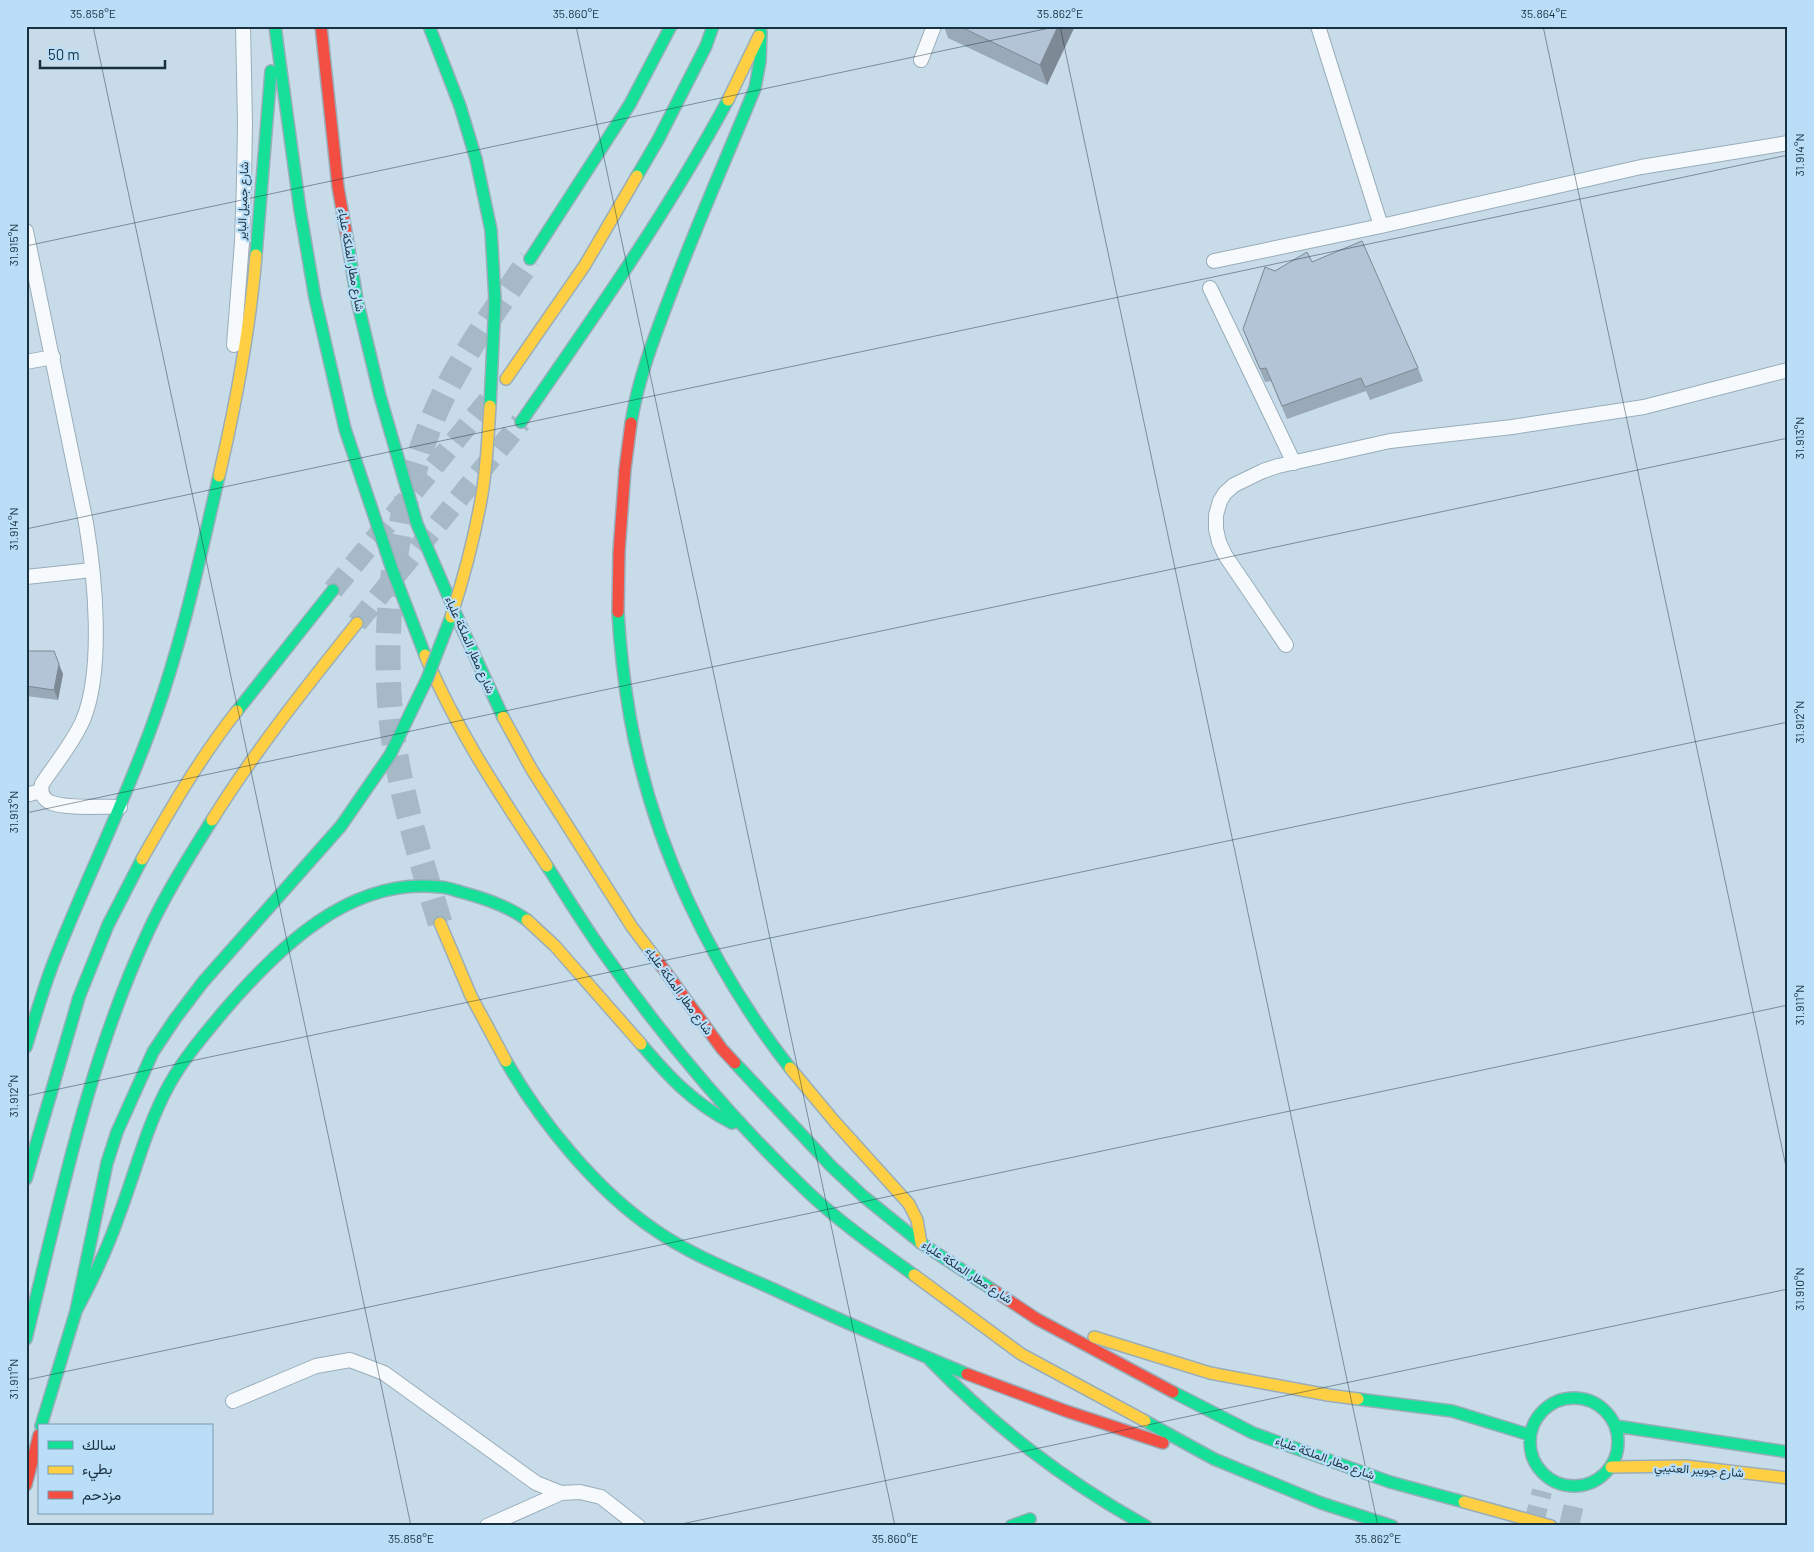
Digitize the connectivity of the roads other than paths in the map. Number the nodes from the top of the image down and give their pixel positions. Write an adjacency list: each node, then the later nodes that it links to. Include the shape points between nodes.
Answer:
1 (243, 26): 20 (street, شارع جميل الباير, via 244,182 234,342)
2 (320, 26): 36 (main road, شارع مطار الملكة علياء, via 348,248 380,396 416,524 505,721 532,770 632,926 722,1048 831,1166 862,1196)
3 (429, 26): 37 (main road, bridge, via 460,106 476,159 491,230 496,300 486,466 464,577 427,679 390,755 341,826 203,982 153,1052 117,1132 107,1163)
4 (671, 26): 14 (main road, via 630,104)
5 (713, 26): 21 (main road, via 658,140 590,257)
6 (934, 26): 10 (street)
7 (1318, 26): 12 (street)
8 (275, 27): 20 (main road, via 252,300); 34 (main road, via 300,210 333,381 388,559 440,690 496,789 601,949 672,1042)
9 (762, 29): 22 (main road, via 714,126 632,262); 36 (main road, via 755,88 679,270 639,384 629,430 622,495 617,603 620,650 634,732 654,808 670,857 711,948 766,1036 816,1100 909,1204 917,1220)
10 (921, 60)
11 (1788, 142): 12 (street, via 1641,167)
12 (1381, 226): 15 (street)
13 (26, 231): 17 (street)
14 (530, 259)
15 (1214, 261)
16 (1210, 288): 23 (street)
17 (53, 357): 18 (street); 24 (street, via 86,523)
18 (26, 362)
19 (1788, 370): 23 (street, via 1644,407 1390,441)
20 (241, 374): 31 (main road, via 184,624 155,718)
21 (506, 379)
22 (521, 422)
23 (1294, 463): 28 (street, via 1263,471 1234,485 1220,501 1216,515 1224,555)
24 (92, 570): 25 (street); 29 (street, via 94,644 88,707 71,742 42,784)
25 (26, 577)
26 (333, 590): 35 (main road, via 215,739 182,787 133,874 79,997)
27 (358, 623): 39 (main road, via 240,775 175,879 148,932 122,993 83,1109)
28 (1286, 645)
29 (41, 791): 30 (street); 31 (street, via 51,803)
30 (26, 794)
31 (120, 806): 33 (main road, via 53,962)
32 (440, 923): 40 (main road, via 491,1037 519,1083 552,1130 621,1203 653,1230 682,1248)
33 (26, 1047)
34 (744, 1128): 37 (main road, via 711,1113 678,1087 543,933 527,920 504,906 457,889 407,885 380,890 320,918 286,946 251,979 191,1053 170,1083 151,1121 110,1240); 47 (main road, via 842,1222 1021,1354)
35 (26, 1179)
36 (921, 1243): 38 (main road, شارع مطار الملكة علياء)
37 (76, 1311): 42 (main road)
38 (1038, 1318): 44 (main road, via 1210,1373 1328,1395 1452,1411); 62 (main road, شارع مطار الملكة علياء, via 1253,1432 1390,1482)
39 (26, 1339)
40 (929, 1358): 47 (main road, via 1109,1426); 60 (main road, via 996,1426 1050,1469)
41 (233, 1401): 54 (street, via 316,1366 350,1360 384,1373 536,1483)
42 (42, 1424)
43 (1616, 1426): 44 (main road, via 1597,1404 1569,1398 1543,1410 1532,1425); 46 (main road); 48 (main road, via 1617,1454)
44 (1530, 1435): 49 (main road, via 1531,1455)
45 (38, 1439): 51 (main road)
46 (1788, 1452)
47 (1214, 1459): 61 (main road, via 1322,1503)
48 (1611, 1467): 50 (main road, شارع جويبر العتيبي, via 1686,1466); 52 (main road, via 1600,1478)
49 (1541, 1472): 52 (main road, via 1558,1484); 53 (main road)
50 (1788, 1478)
51 (26, 1485)
52 (1579, 1486): 55 (main road)
53 (1542, 1491)
54 (561, 1493): 57 (street); 58 (street, via 580,1492 601,1497)
55 (1576, 1500)
56 (1030, 1519): 59 (main road)
57 (487, 1526)
58 (638, 1526)
59 (1011, 1526)
60 (1146, 1526)
61 (1392, 1526)
62 (1550, 1526)

